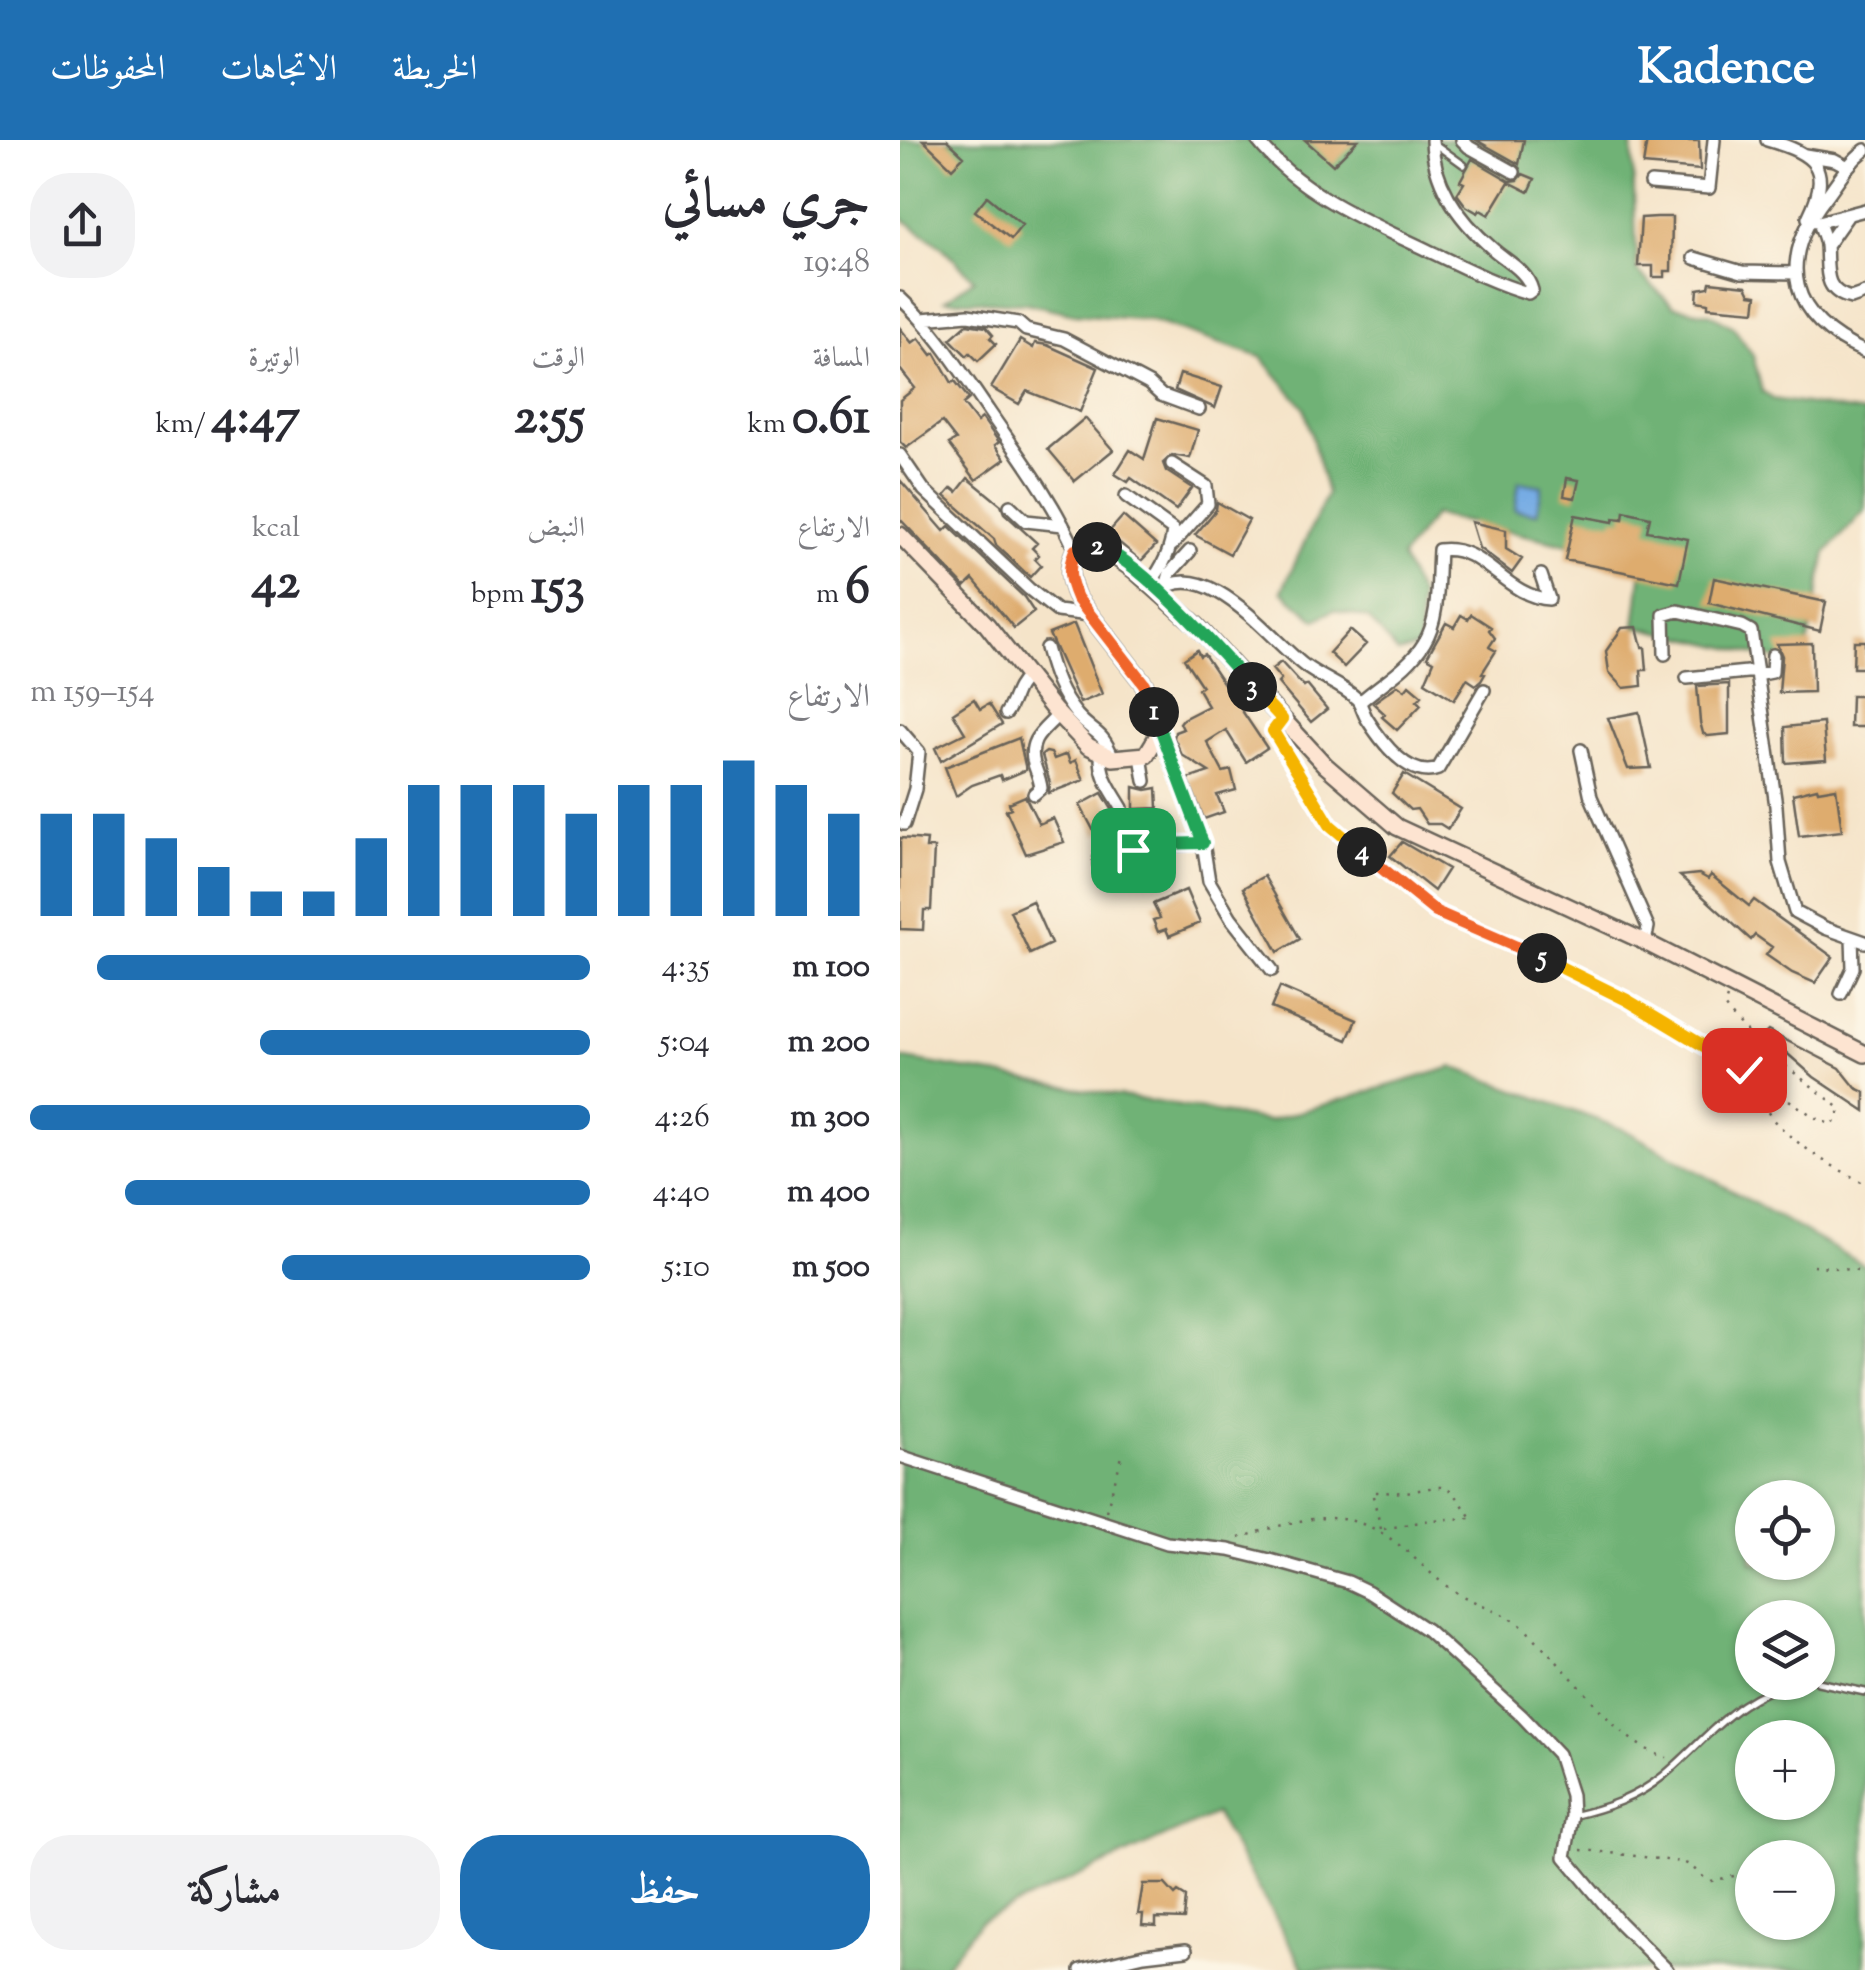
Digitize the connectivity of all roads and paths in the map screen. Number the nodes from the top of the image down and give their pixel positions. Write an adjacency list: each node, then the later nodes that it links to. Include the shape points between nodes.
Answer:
1 (1257, 140): 5 (street, via 1356,218 1528,293 1527,277 1456,211)
2 (1462, 140): 10 (street)
3 (1714, 140): 11 (street, via 1709,188)
4 (1766, 140): 7 (street)
5 (1432, 141): 8 (lane)
6 (1865, 150): 9 (street)
7 (1805, 155): 9 (street); 14 (street, via 1816,166 1822,192)
8 (1464, 166)
9 (1848, 166): 14 (street)
10 (1514, 172)
11 (1651, 183)
12 (1865, 210): 13 (street)
13 (1848, 215): 14 (street); 15 (street)
14 (1814, 220): 15 (street); 17 (street, via 1797,250)
15 (1826, 246): 18 (street, via 1833,290 1850,298)
16 (1694, 258): 17 (street, via 1742,272)
17 (1796, 273): 21 (street, via 1819,324)
18 (1865, 293)
19 (900, 298): 20 (street)
20 (922, 318): 22 (street, via 968,315 1018,323); 27 (street)
21 (1865, 352)
22 (1199, 409)
23 (900, 455): 34 (street, via 924,490 1029,589 1057,611)
24 (1172, 464): 29 (street, via 1206,486 1208,504)
25 (1126, 496): 29 (street, via 1173,530)
26 (1010, 506): 27 (street, via 1026,521)
27 (1063, 524): 30 (street)
28 (900, 535): 39 (street)
29 (1172, 544): 33 (street)
30 (1075, 550): 33 (street, via 1101,547); 34 (street, via 1071,584)
31 (1190, 551): 33 (street)
32 (1541, 574): 42 (street, via 1549,599 1522,594 1472,554 1440,550 1433,623 1424,643)
33 (1158, 587): 42 (street, via 1186,582 1220,595 1251,614 1277,647); 46 (street)
34 (1090, 614): 45 (street, via 1144,684)
35 (1046, 648): 49 (street, via 1057,687 1080,719 1104,736)
36 (1666, 654): 38 (street, via 1664,615 1678,610 1751,631)
37 (1773, 655): 38 (street, via 1772,672)
38 (1757, 673): 40 (street); 59 (street, via 1789,897 1795,912)
39 (1028, 676): 43 (street); 44 (street)
40 (1687, 678)
41 (1484, 690): 42 (street, via 1444,761 1426,772 1387,746)
42 (1360, 702)
43 (1006, 713)
44 (1058, 715): 49 (street); 52 (street, via 1031,747 1041,782)
45 (1154, 716): 50 (street, via 1157,738); 55 (street)
46 (1282, 719): 60 (street, via 1397,827); 65 (path, via 1273,731 1330,825 1436,912 1568,968)
47 (900, 730): 54 (street, via 919,752)
48 (1581, 750): 60 (street, via 1590,798 1648,927)
49 (1107, 756): 50 (street); 53 (street, via 1100,766)
50 (1141, 756): 51 (street)
51 (1145, 781)
52 (1034, 794)
53 (1122, 808)
54 (904, 824)
55 (1203, 843): 56 (street); 61 (street, via 1215,893)
56 (1150, 847): 57 (street, via 1100,856); 58 (street)
57 (1099, 864)
58 (1164, 878)
59 (1859, 940): 63 (street)
60 (1645, 942): 62 (street)
61 (1272, 970)
62 (1731, 987): 64 (street); 65 (path, via 1724,1006 1737,1022 1842,1108 1832,1125 1819,1120)
63 (1840, 994)
64 (1865, 1054)
65 (1744, 1070): 66 (path, via 1772,1119 1792,1138)
66 (1865, 1184)
67 (1813, 1265): 68 (path)
68 (1865, 1272)
69 (1123, 1453): 71 (path)
70 (900, 1456): 71 (street)
71 (1103, 1522): 73 (street, via 1167,1543)
72 (1378, 1530): 72 (path, via 1430,1520 1471,1518 1442,1485 1372,1492); 73 (path, via 1304,1518); 77 (path, via 1452,1590 1527,1630 1628,1739)
73 (1219, 1549): 78 (street, via 1348,1582 1427,1630 1558,1754)
74 (1835, 1686): 75 (lane)
75 (1865, 1692)
76 (1752, 1700): 77 (lane)
77 (1678, 1762): 78 (lane, via 1630,1797)
78 (1572, 1816): 79 (street)
79 (1567, 1845): 80 (path, via 1682,1862 1712,1881); 85 (street, via 1565,1857)
80 (1735, 1877)
81 (1186, 1950): 82 (street)
82 (1144, 1955): 83 (street); 84 (street)
83 (1081, 1970)
84 (1110, 1970)
85 (1667, 1970)

